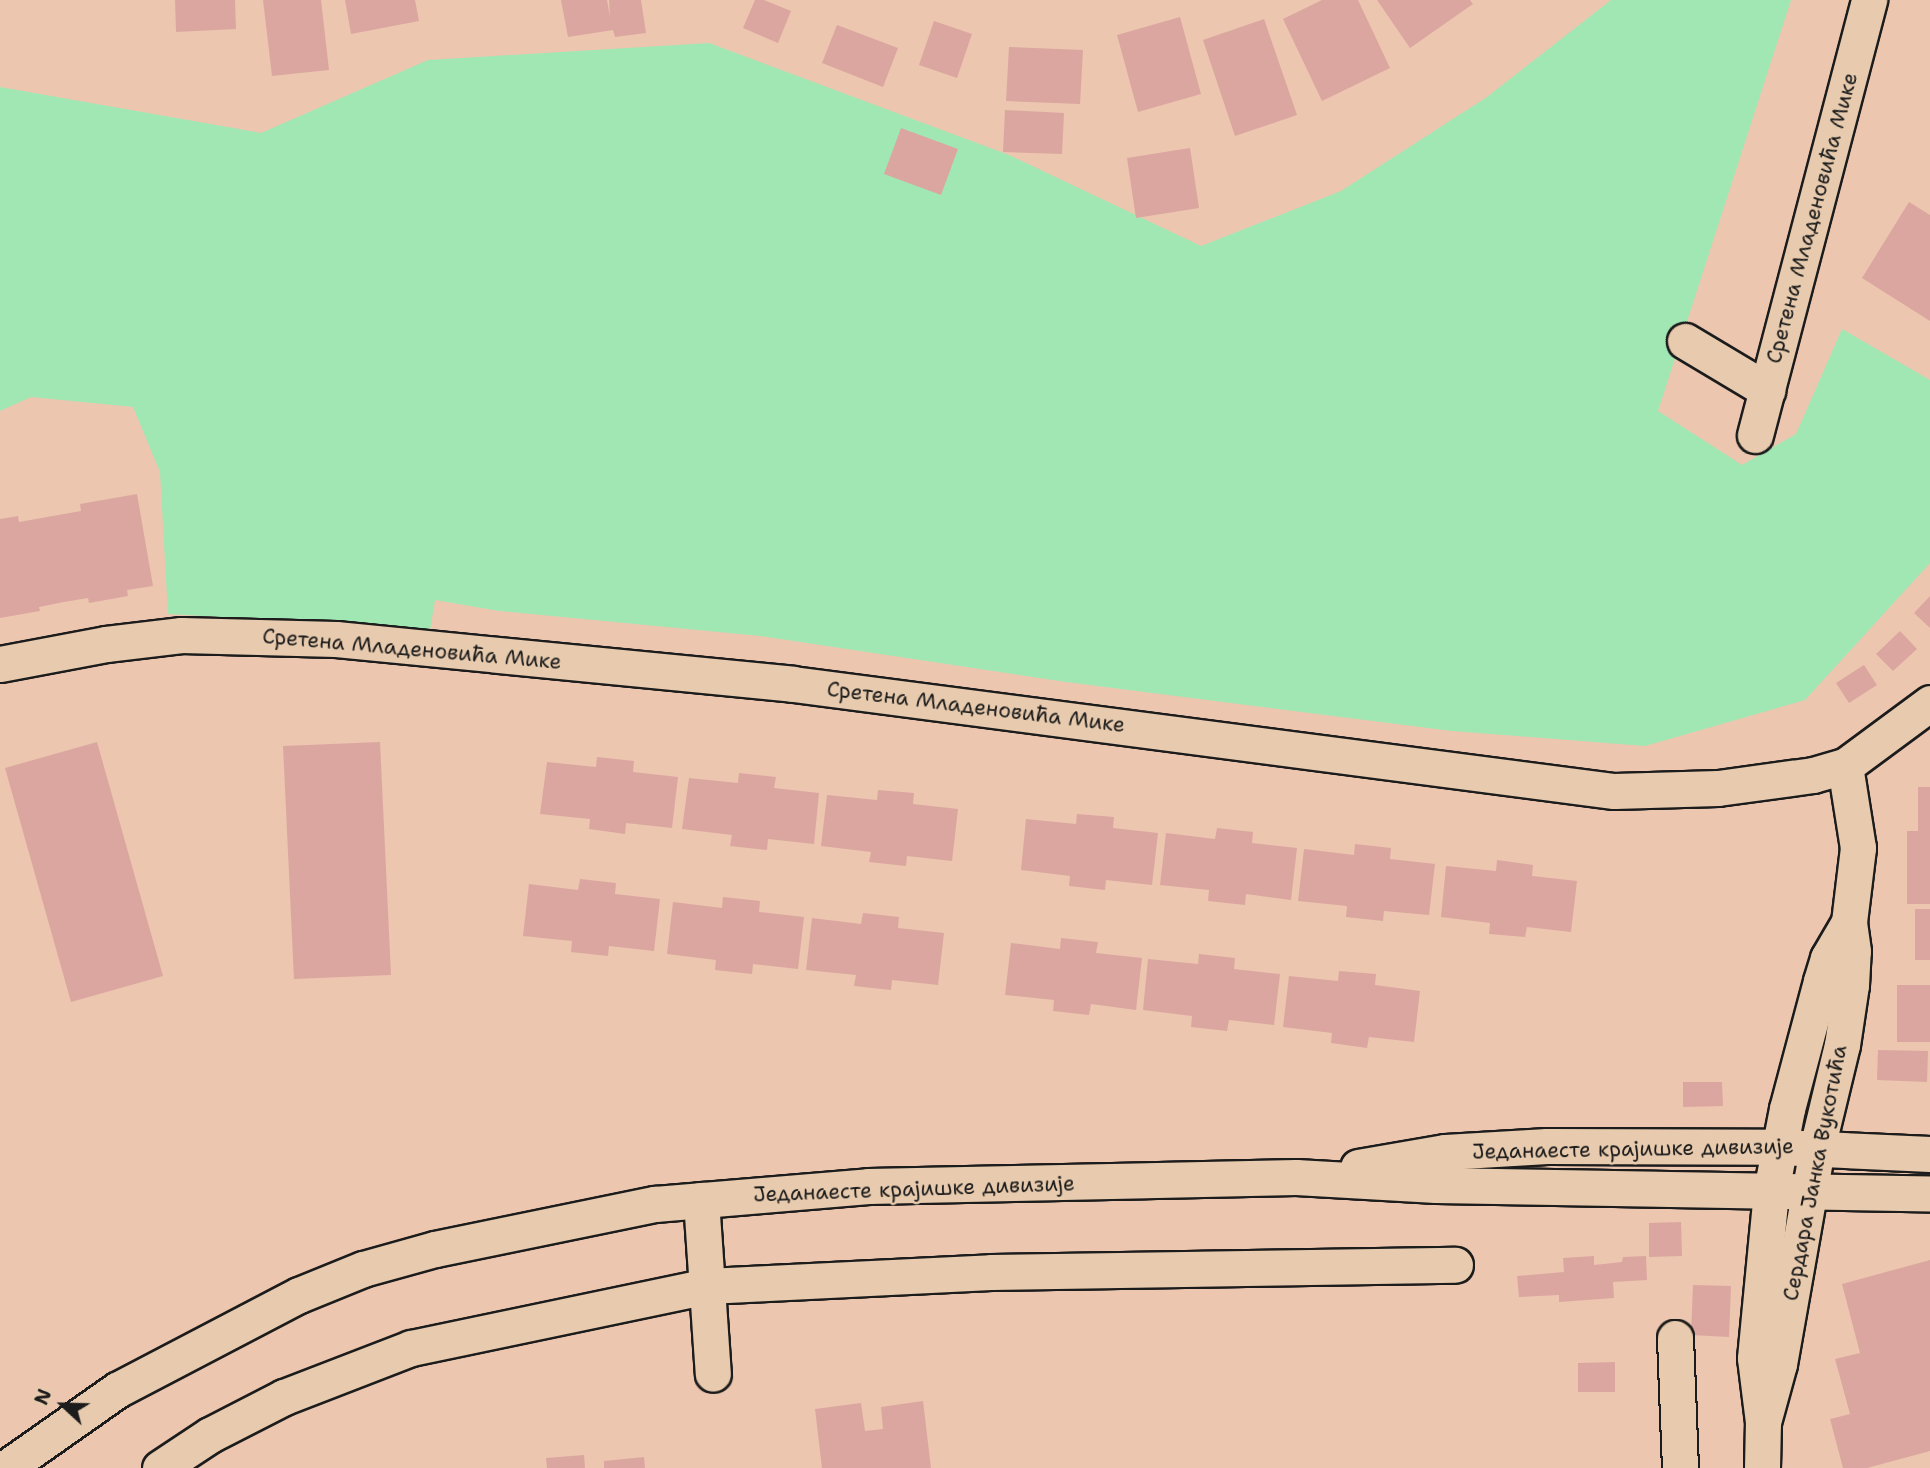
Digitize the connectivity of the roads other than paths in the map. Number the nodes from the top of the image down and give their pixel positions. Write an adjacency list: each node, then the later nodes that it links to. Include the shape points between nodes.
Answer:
1 (1869, 0): 3 (street, Сретена Младеновића Мике)
2 (1685, 341): 3 (street)
3 (1767, 390): 4 (street, Сретена Младеновића Мике)
4 (1755, 435)
5 (0, 664): 7 (street, Сретена Младеновића Мике, via 181,635 336,639 793,684 1614,791 1774,782)
6 (1930, 703): 7 (street, Сретена Младеновића Мике)
7 (1845, 766): 8 (street, Сердара Јанка Вукотића, via 1858,848)
8 (1849, 922): 9 (street, Сердара Јанка Вукотића, via 1828,958); 10 (street, Сердара Јанка Вукотића, via 1851,985)
9 (1780, 1147): 10 (street, Једанаесте крајишке дивизије); 12 (street, Једанаесте крајишке дивизије, via 1547,1146 1445,1152); 13 (street, Сердара Јанка Вукотића)
10 (1817, 1148): 11 (street, Једанаесте крајишке дивизије); 14 (street, Сердара Јанка Вукотића)
11 (1930, 1154)
12 (1296, 1177): 13 (street, Једанаесте крајишке дивизије, via 1436,1185); 16 (street, Једанаесте крајишке дивизије, via 868,1186)
13 (1771, 1191): 14 (street, Једанаесте крајишке дивизије); 21 (street, Сердара Јанка Вукотића, via 1755,1358)
14 (1809, 1194): 15 (street, Једанаесте крајишке дивизије); 21 (street, Сердара Јанка Вукотића, via 1779,1364)
15 (1930, 1194)
16 (701, 1199): 18 (street); 22 (street, Једанаесте крајишке дивизије, via 509,1231 363,1269 299,1295 129,1384)
17 (1455, 1265): 18 (street, via 990,1272)
18 (707, 1286): 20 (street); 23 (street, via 411,1348 284,1397 210,1435)
19 (1675, 1338): 24 (street)
20 (713, 1374)
21 (1763, 1422): 25 (street, Сердара Јанка Вукотића)
22 (6, 1468)
23 (160, 1468)
24 (1680, 1468)
25 (1762, 1468)

